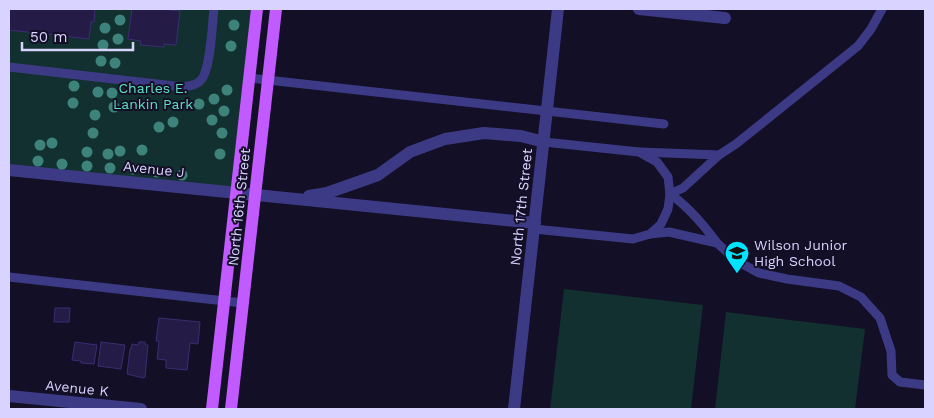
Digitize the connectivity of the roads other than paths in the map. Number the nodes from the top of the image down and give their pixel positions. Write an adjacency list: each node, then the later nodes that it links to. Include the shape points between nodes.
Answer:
1 (214, 9): 8 (lane, via 206,70 202,80 194,85 183,87)
2 (257, 9): 9 (main road, North 16th Street)
3 (276, 9): 10 (main road, North 16th Street)
4 (558, 9): 11 (street, North 17th Street)
5 (639, 9): 7 (street)
6 (882, 9): 15 (lane, via 858,46)
7 (725, 18)
8 (9, 67)
9 (249, 78): 10 (lane); 17 (main road, North 16th Street)
10 (268, 80): 11 (lane); 18 (main road, North 16th Street)
11 (547, 110): 12 (lane); 13 (street, North 17th Street)
12 (664, 124)
13 (544, 142): 14 (lane); 20 (street, Avenue J, via 521,136 484,133 445,139 410,152 378,175); 21 (street, North 17th Street)
14 (639, 152): 15 (lane); 19 (lane, via 657,162 668,177)
15 (719, 155): 19 (lane, via 683,188)
16 (9, 170): 17 (street, Avenue J)
17 (236, 192): 18 (street, Avenue J); 25 (main road, North 16th Street)
18 (255, 194): 20 (street, Avenue J); 26 (main road, North 16th Street)
19 (670, 194): 22 (lane, via 661,224); 23 (lane, via 683,202)
20 (297, 198): 21 (street, Avenue J)
21 (534, 226): 22 (lane, via 633,239); 32 (street, North 17th Street)
22 (650, 234): 23 (lane, via 669,232)
23 (717, 243): 27 (lane, via 737,261 759,273 839,286 861,297 880,318 891,351 892,375 900,382)
24 (9, 277): 25 (lane)
25 (224, 301): 26 (lane); 30 (main road, North 16th Street)
26 (243, 303): 31 (main road, North 16th Street)
27 (925, 385)
28 (9, 396): 29 (street, Avenue K)
29 (142, 409)
30 (212, 409)
31 (231, 409)
32 (514, 409)

